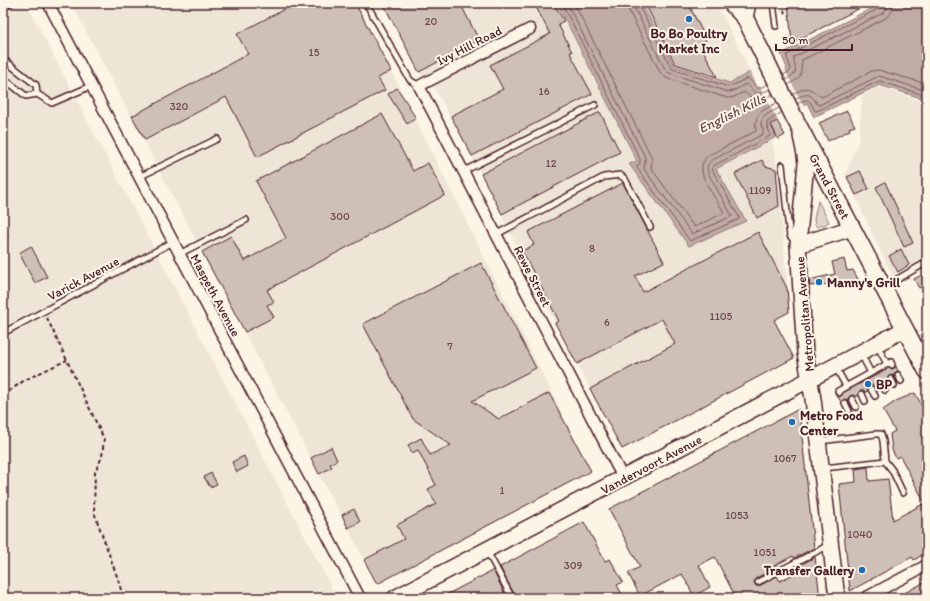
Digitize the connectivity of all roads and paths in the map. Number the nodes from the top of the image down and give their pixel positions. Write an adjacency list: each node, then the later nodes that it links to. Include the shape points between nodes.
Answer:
1 (11, 3): 8 (lane)
2 (48, 3): 15 (street, Maspeth Avenue)
3 (366, 3): 16 (lane, via 410,80)
4 (731, 3): 9 (main road, Grand Street)
5 (738, 3): 9 (main road)
6 (774, 3): 11 (lane)
7 (784, 3): 10 (path)
8 (3, 6)
9 (747, 10): 19 (main road, Grand Street, via 758,45)
10 (785, 15)
11 (776, 26)
12 (530, 28): 16 (street, Ivy Hill Road)
13 (3, 59): 17 (lane, via 36,85)
14 (3, 78): 17 (lane, via 26,96)
15 (91, 86): 17 (lane, via 52,103); 23 (street, Maspeth Avenue)
16 (419, 86): 22 (street, Rewe Street)
17 (37, 94)
18 (595, 105): 22 (lane)
19 (799, 126): 26 (main road, Grand Street); 29 (main road, Metropolitan Avenue, via 806,164)
20 (217, 139): 23 (lane)
21 (782, 165): 29 (lane, via 790,236)
22 (464, 171): 27 (street, Rewe Street)
23 (139, 177): 28 (street, Maspeth Avenue)
24 (246, 220): 30 (lane)
25 (650, 227): 27 (lane, via 625,179 620,175 613,175 604,177)
26 (852, 228): 29 (main road); 32 (main road, Grand Street)
27 (497, 234): 63 (street, Rewe Street)
28 (174, 242): 30 (street, Maspeth Avenue); 33 (lane, Varick Avenue)
29 (798, 245): 44 (main road, Metropolitan Avenue)
30 (179, 254): 70 (street, Maspeth Avenue)
31 (927, 262): 32 (lane)
32 (883, 287): 34 (main road, Grand Street)
33 (44, 311): 35 (lane, Varick Avenue); 38 (path)
34 (905, 329): 36 (main road, Vandervoort Avenue); 40 (main road, Grand Street)
35 (3, 333)
36 (876, 345): 37 (main road, Vandervoort Avenue); 41 (lane, via 887,366)
37 (860, 353): 39 (main road, Vandervoort Avenue); 41 (lane)
38 (67, 360): 53 (path, via 25,380); 69 (path, via 104,439 102,457 95,472 94,512 120,582)
39 (836, 366): 44 (main road, Vandervoort Avenue); 48 (lane)
40 (927, 370)
41 (874, 373): 48 (lane)
42 (898, 375): 45 (lane)
43 (891, 379): 47 (lane)
44 (809, 380): 60 (main road, Metropolitan Avenue); 63 (main road, Vandervoort Avenue)
45 (901, 381)
46 (882, 384): 50 (lane)
47 (894, 385)
48 (846, 388): 51 (lane, via 838,391)
49 (871, 389): 54 (lane)
50 (885, 390)
51 (839, 393)
52 (862, 394): 56 (lane)
53 (3, 395)
54 (875, 396)
55 (852, 400): 58 (lane)
56 (865, 401)
57 (845, 403): 59 (lane)
58 (856, 407)
59 (849, 411)
60 (817, 442): 61 (lane, via 881,434); 62 (main road, Metropolitan Avenue)
61 (885, 461): 62 (lane); 64 (lane, via 892,470)
62 (821, 468): 65 (main road, Metropolitan Avenue)
63 (623, 478): 66 (main road, Vandervoort Avenue)
64 (902, 494)
65 (830, 544): 68 (lane); 73 (main road, Metropolitan Avenue)
66 (487, 550): 71 (main road, Vandervoort Avenue); 72 (lane)
67 (927, 566): 74 (street)
68 (758, 582)
69 (123, 598)
70 (360, 598)
71 (395, 598)
72 (512, 598)
73 (837, 598)
74 (865, 598)

